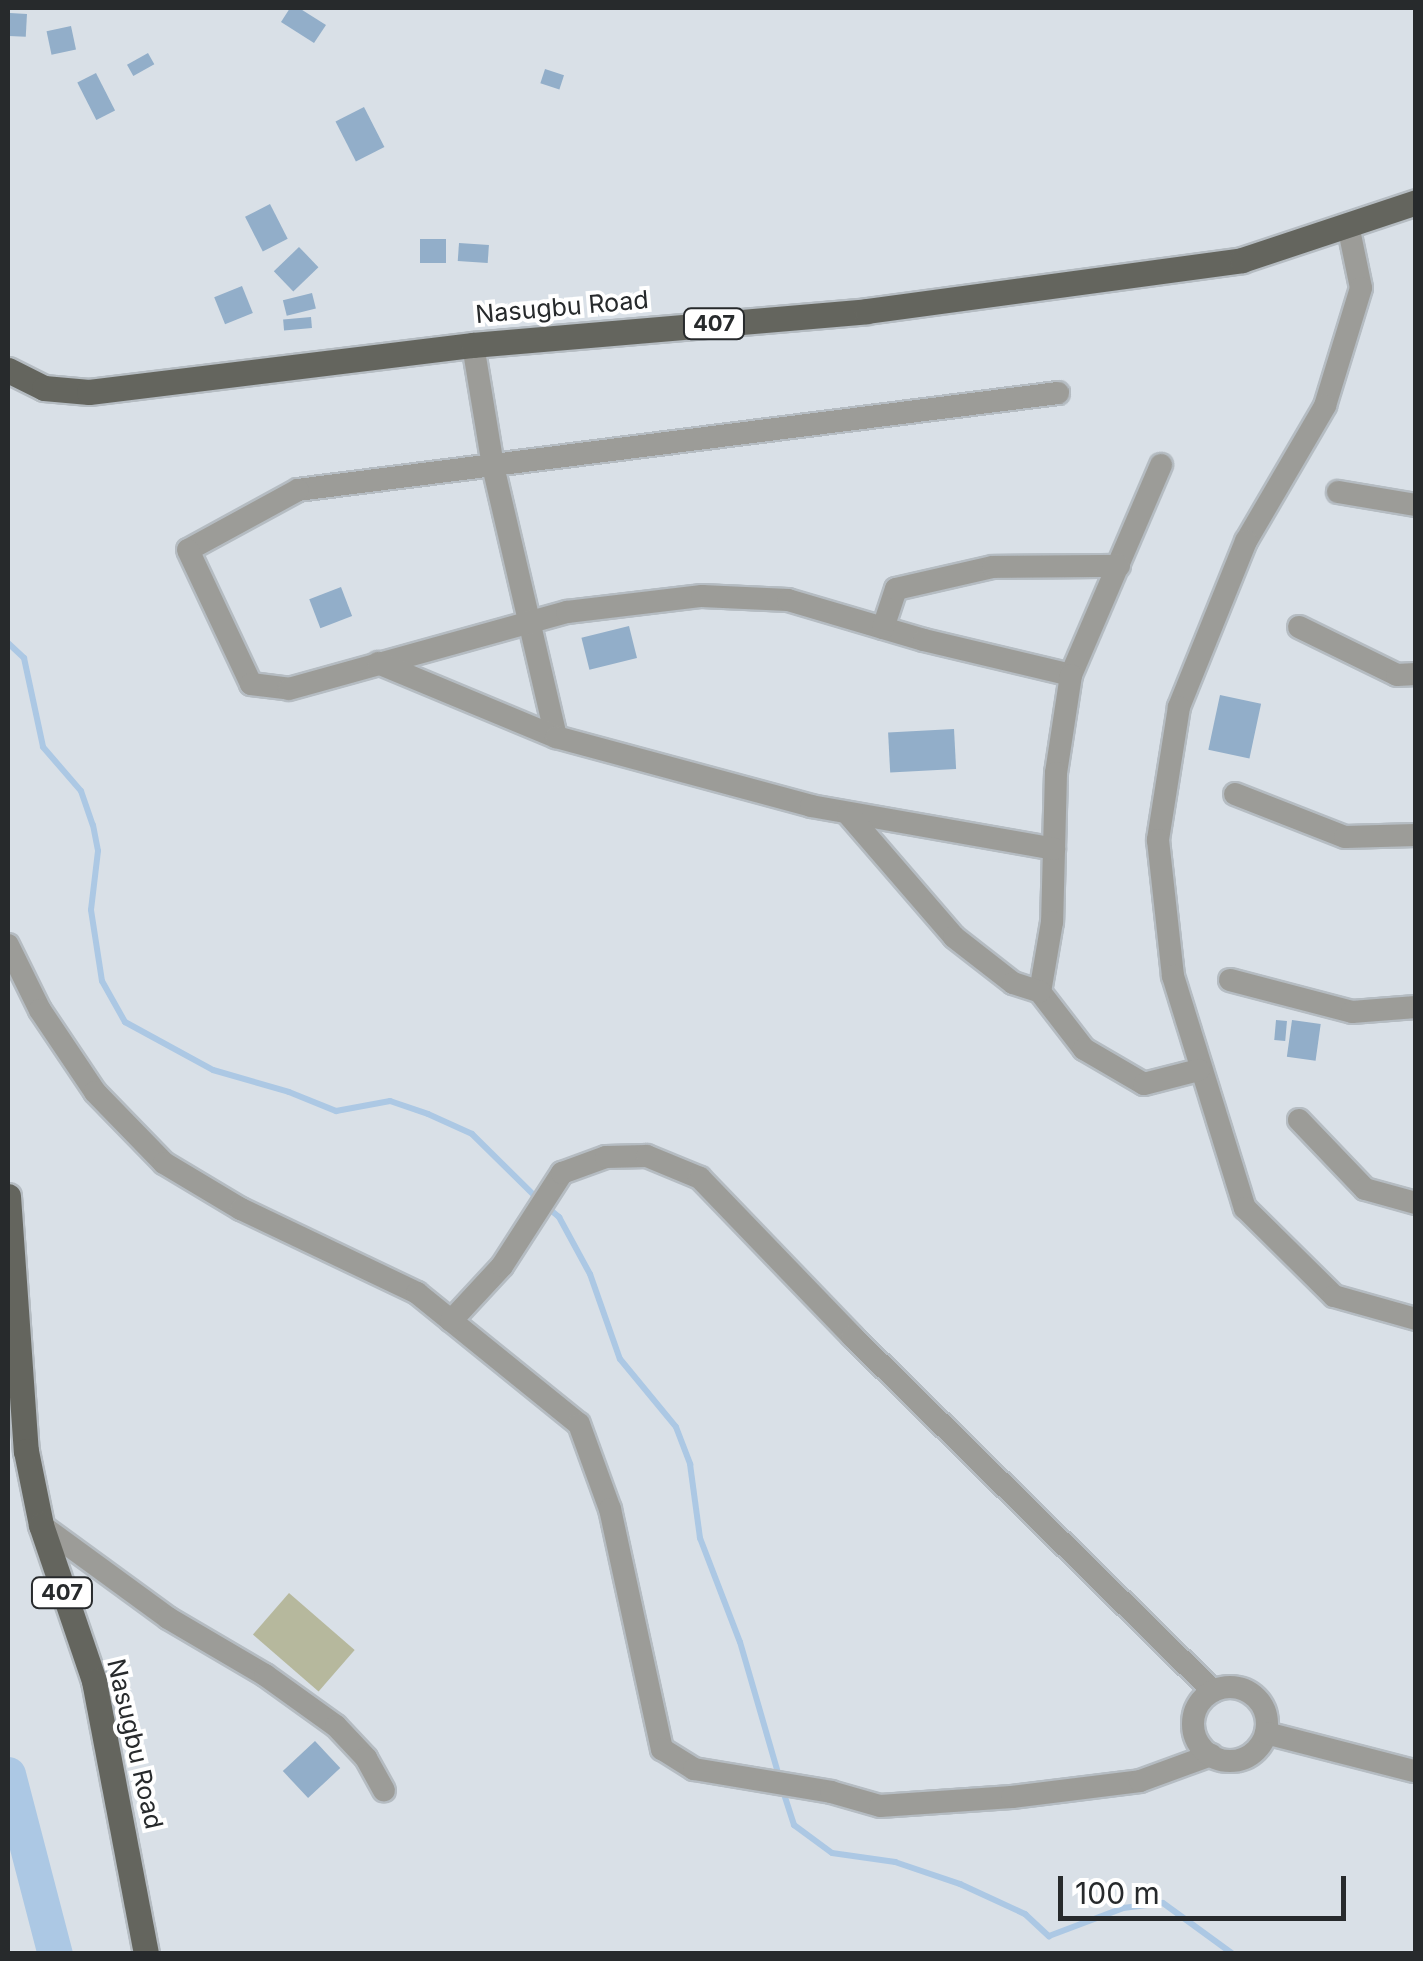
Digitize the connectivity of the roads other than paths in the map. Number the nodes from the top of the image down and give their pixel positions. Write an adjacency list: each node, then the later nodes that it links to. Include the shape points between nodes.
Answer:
1 (1416, 202): 2 (main road, Nasugbu Road / 407)
2 (1348, 226): 3 (main road, Nasugbu Road / 407, via 1242,260 1158,275 867,310); 26 (street, via 1361,288 1325,406 1246,541 1179,707 1158,840 1174,976)
3 (473, 345): 4 (main road, Nasugbu Road / 407, via 89,392 44,388); 7 (street)
4 (8, 370)
5 (1058, 393): 7 (street)
6 (1161, 464): 10 (street)
7 (493, 466): 11 (street); 14 (street, via 298,490 188,550 251,684 289,689)
8 (1338, 492): 9 (street)
9 (1416, 506)
10 (1120, 566): 13 (street, via 993,566 896,589); 15 (street)
11 (529, 622): 13 (street, via 702,596 788,600); 14 (street); 17 (street)
12 (1300, 627): 16 (street, via 1397,675)
13 (883, 628): 15 (street)
14 (378, 663): 17 (street)
15 (1071, 674): 21 (street, via 1056,773)
16 (1416, 674)
17 (556, 737): 19 (street)
18 (1235, 794): 20 (street, via 1345,837)
19 (848, 814): 21 (street); 24 (street, via 954,937 1013,983)
20 (1416, 835)
21 (1054, 850): 24 (street, via 1052,922)
22 (8, 945): 31 (street, via 40,1010 95,1092 164,1163 417,1293)
23 (1230, 980): 25 (street, via 1352,1012)
24 (1040, 992): 26 (street, via 1084,1049 1144,1084)
25 (1416, 1007)
26 (1199, 1070): 30 (street, via 1245,1208 1334,1296)
27 (1299, 1120): 29 (street, via 1365,1189)
28 (8, 1196): 32 (main road, Nasugbu Road / 407, via 26,1451)
29 (1416, 1203)
30 (1416, 1320)
31 (451, 1321): 33 (street, via 502,1266 562,1173 606,1157 648,1156 700,1178); 35 (street, via 579,1424 610,1508 662,1749 694,1770 880,1806 1140,1781)
32 (40, 1525): 37 (street, via 168,1618 336,1726); 38 (main road, Nasugbu Road / 407, via 94,1681)
33 (1213, 1691): 34 (street, via 1235,1687 1254,1695 1266,1712); 35 (street, via 1194,1722)
34 (1266, 1733): 35 (street, via 1248,1756); 36 (street)
35 (1211, 1755)
36 (1414, 1771)
37 (384, 1790)
38 (146, 1954)

